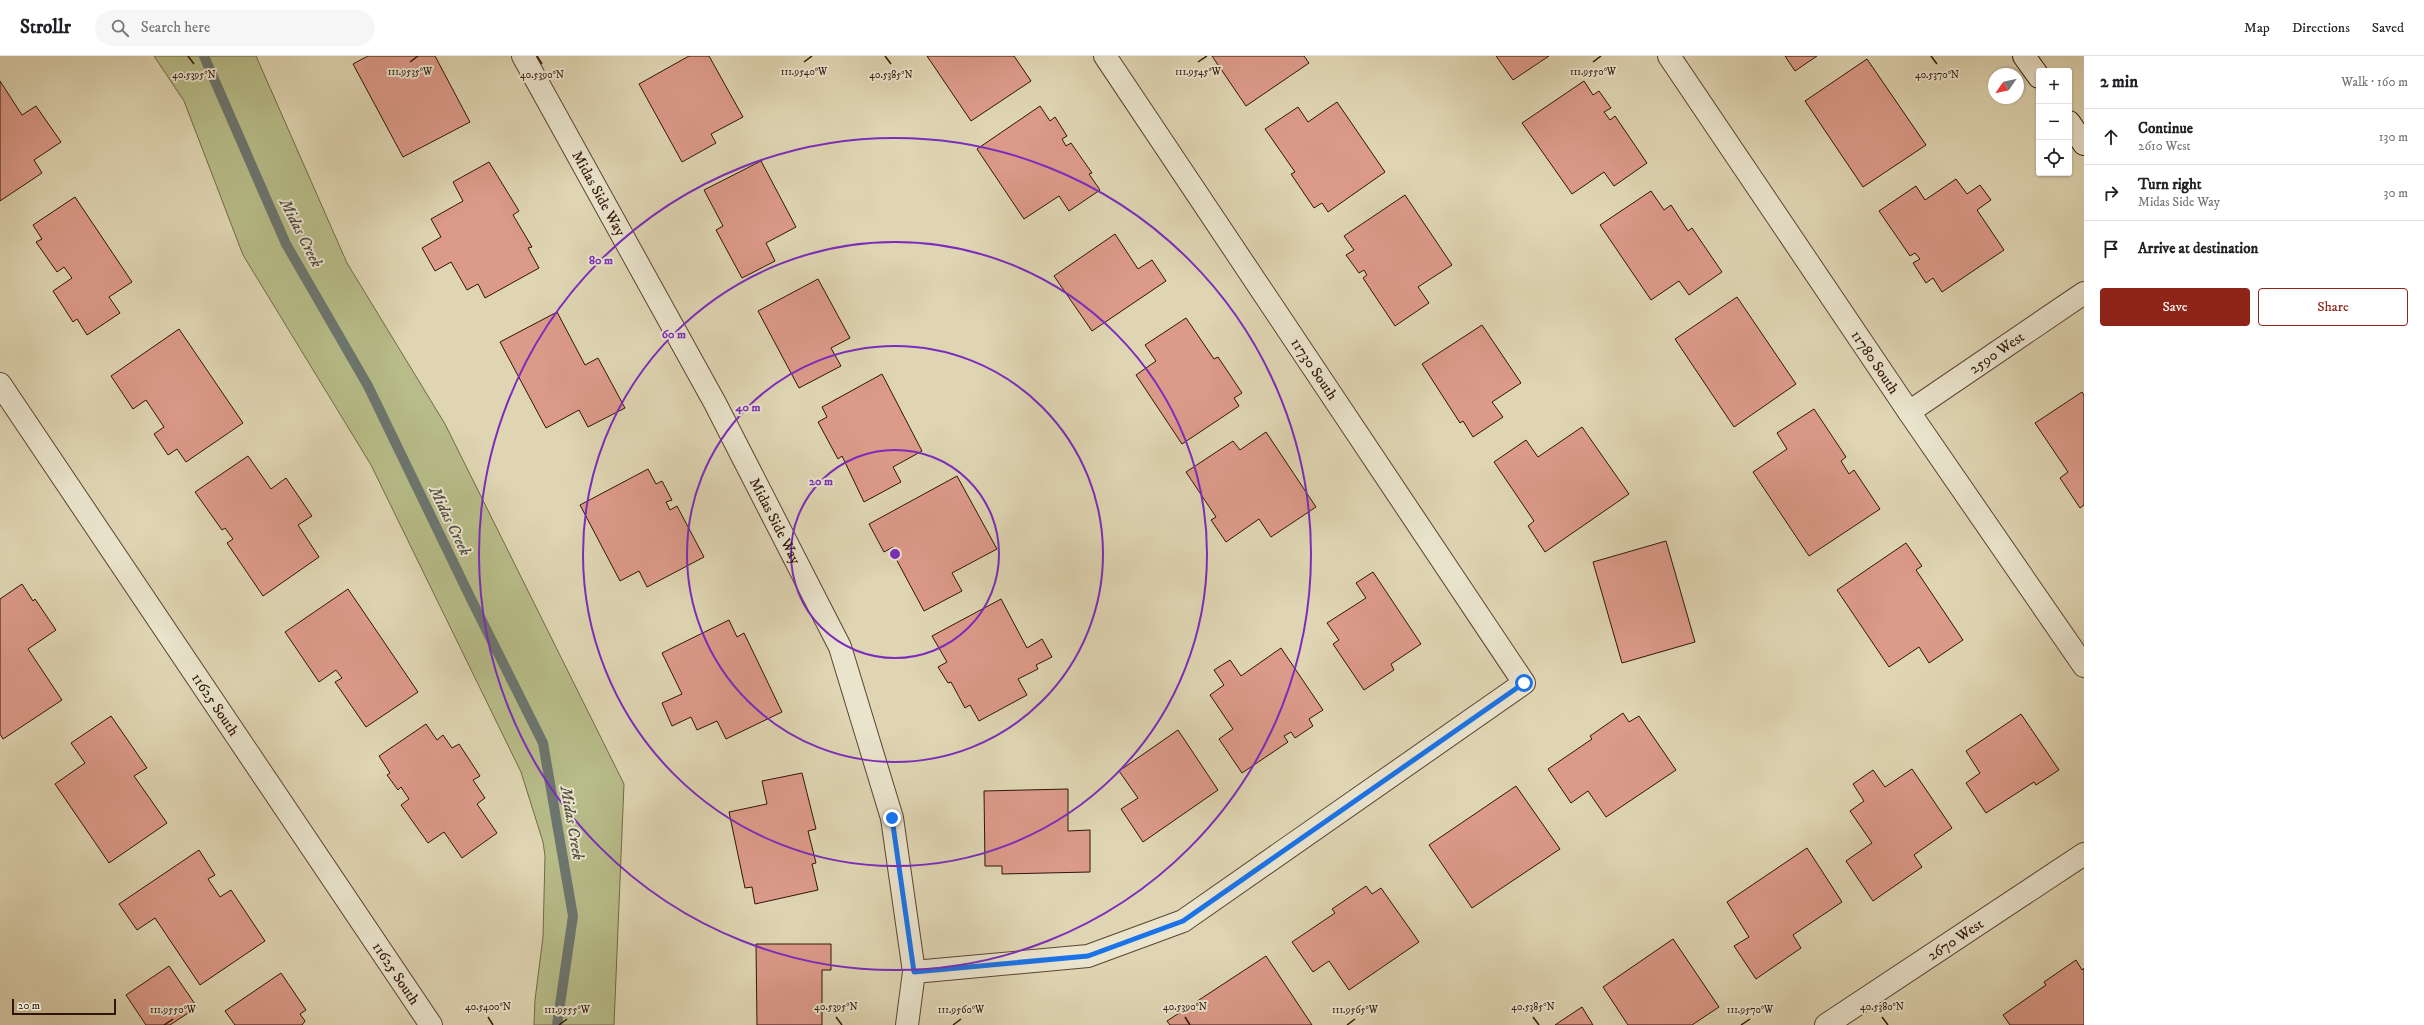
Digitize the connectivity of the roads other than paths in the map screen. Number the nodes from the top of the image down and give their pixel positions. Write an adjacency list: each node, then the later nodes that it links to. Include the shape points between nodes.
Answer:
1 (523, 56): 13 (street, Midas Side Way, via 715,403 840,647 892,818)
2 (1105, 56): 13 (street, 11730 South, via 1524,683 1183,921 1088,956)
3 (1669, 56): 10 (street, 11780 South)
4 (2024, 56): 5 (street)
5 (2036, 74)
6 (2072, 126): 7 (street)
7 (2084, 144)
8 (2084, 293): 10 (street, 2590 West)
9 (0, 384): 14 (street, 11625 South)
10 (1909, 412): 11 (street, 11780 South)
11 (2084, 666)
12 (2084, 854): 16 (street, 2670 West)
13 (914, 972): 15 (street, Midas Side Way)
14 (431, 1025)
15 (907, 1025)
16 (1826, 1025)

